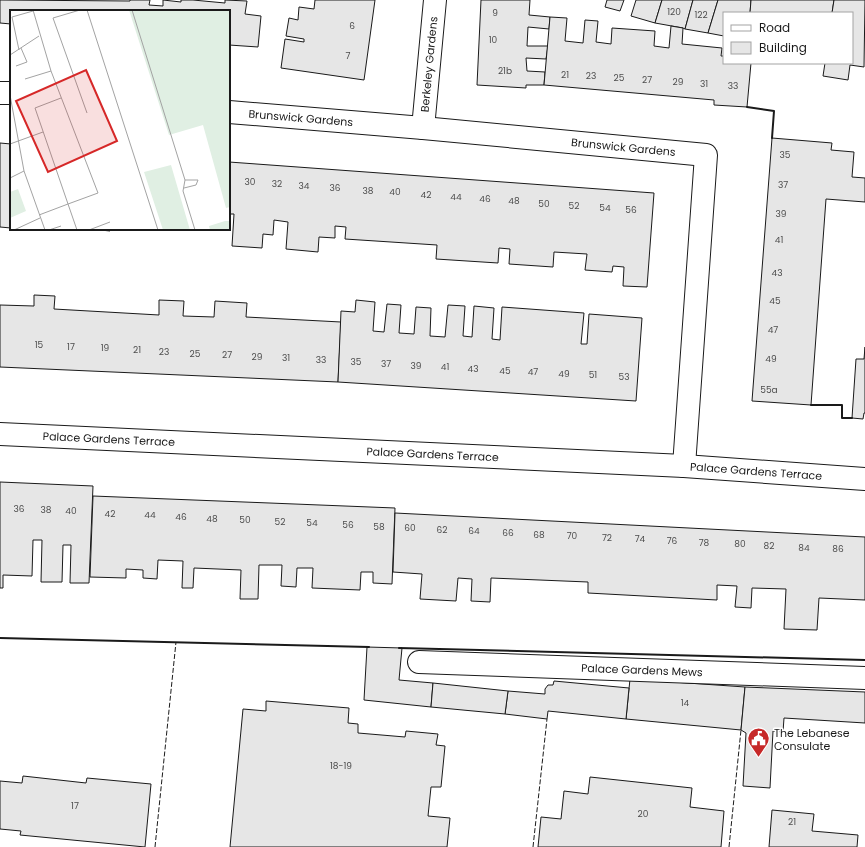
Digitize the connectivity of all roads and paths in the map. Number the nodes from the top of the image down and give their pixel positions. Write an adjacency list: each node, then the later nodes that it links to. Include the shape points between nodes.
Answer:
1 (435, 0): 5 (street, Berkeley Gardens)
2 (0, 93): 3 (street)
3 (10, 94)
4 (230, 112): 5 (street, Brunswick Gardens)
5 (423, 128): 7 (street, Brunswick Gardens, via 706,155)
6 (0, 434): 7 (street, Palace Gardens Terrace)
7 (684, 466): 8 (street, Palace Gardens Terrace)
8 (865, 479)
9 (419, 662): 10 (street, Palace Gardens Mews)
10 (865, 678)

